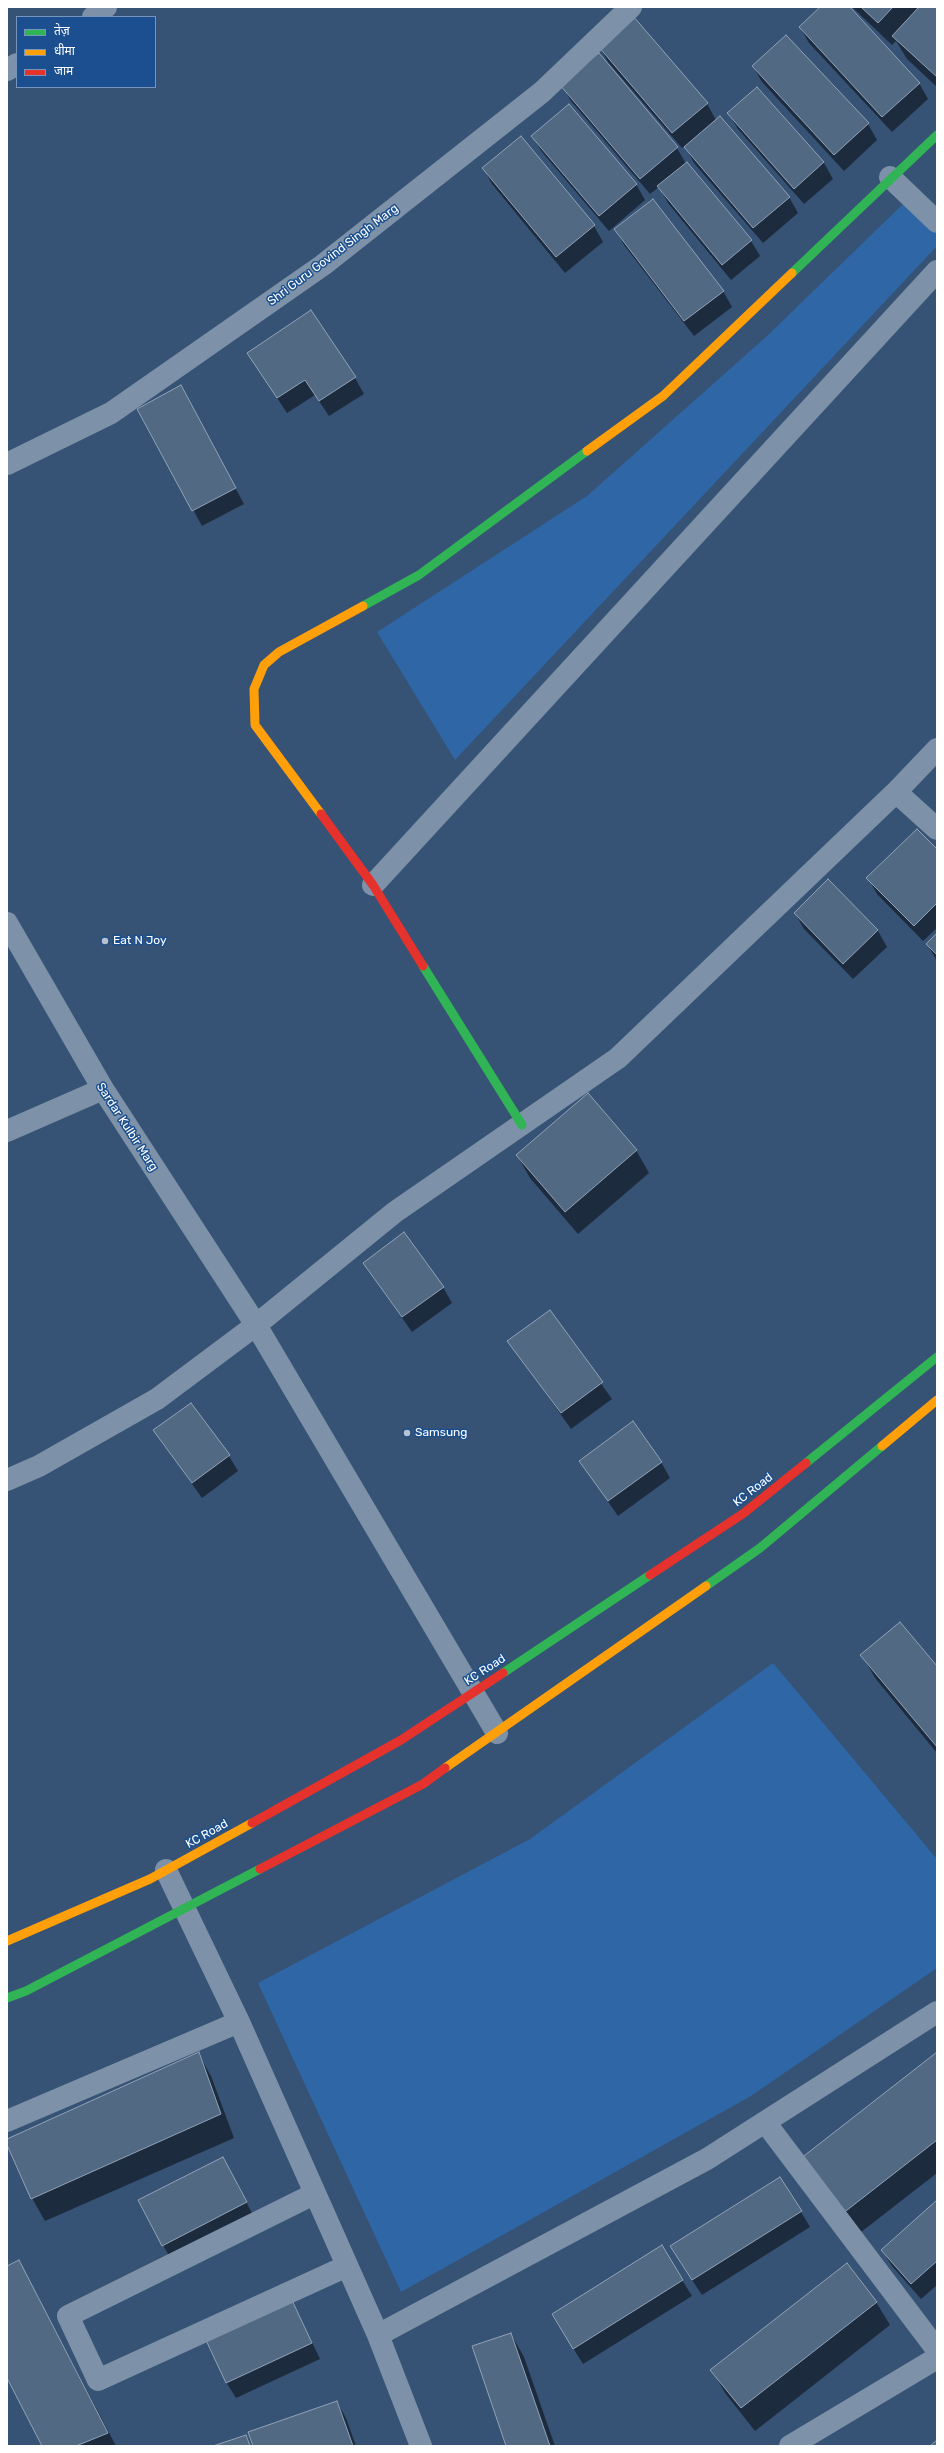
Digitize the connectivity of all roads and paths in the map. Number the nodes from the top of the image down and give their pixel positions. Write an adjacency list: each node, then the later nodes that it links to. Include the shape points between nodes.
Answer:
1 (106, 7): 3 (street)
2 (631, 7): 10 (street, Shri Guru Govind Singh Marg, via 542,92 323,265 111,413)
3 (94, 16)
4 (16, 65): 5 (street)
5 (7, 70)
6 (937, 136): 7 (street)
7 (890, 177): 8 (street); 14 (street, via 663,396 419,575 279,652 264,665 254,689 255,725)
8 (937, 222)
9 (937, 271): 14 (street)
10 (7, 464)
11 (937, 750): 12 (street)
12 (896, 792): 13 (street); 17 (street, via 618,1058)
13 (937, 829)
14 (373, 885): 17 (street)
15 (7, 923): 16 (street, Sardar Kulbir Marg)
16 (103, 1089): 18 (street); 19 (street, Sardar Kulbir Marg)
17 (522, 1125): 19 (street, via 395,1212)
18 (7, 1131)
19 (256, 1325): 22 (street, via 156,1399 39,1466); 23 (street, Sardar Kulbir Marg)
20 (937, 1357): 23 (street, KC Road, via 744,1513)
21 (937, 1400): 24 (street, via 760,1548)
22 (7, 1480)
23 (473, 1692): 24 (street, Sardar Kulbir Marg); 25 (street, KC Road, via 401,1740)
24 (497, 1733): 26 (street, via 423,1784)
25 (166, 1870): 26 (street); 27 (street, KC Road)
26 (184, 1909): 28 (street, via 26,1991); 30 (street)
27 (7, 1941)
28 (7, 1998)
29 (937, 2012): 32 (street)
30 (239, 2022): 31 (street); 33 (street)
31 (7, 2120)
32 (765, 2122): 35 (street, via 707,2159); 36 (street)
33 (314, 2194): 34 (street); 34 (street, via 68,2316 98,2380)
34 (347, 2266): 35 (street)
35 (378, 2335): 38 (street)
36 (937, 2350)
37 (937, 2358): 39 (street)
38 (421, 2446)
39 (790, 2446)

